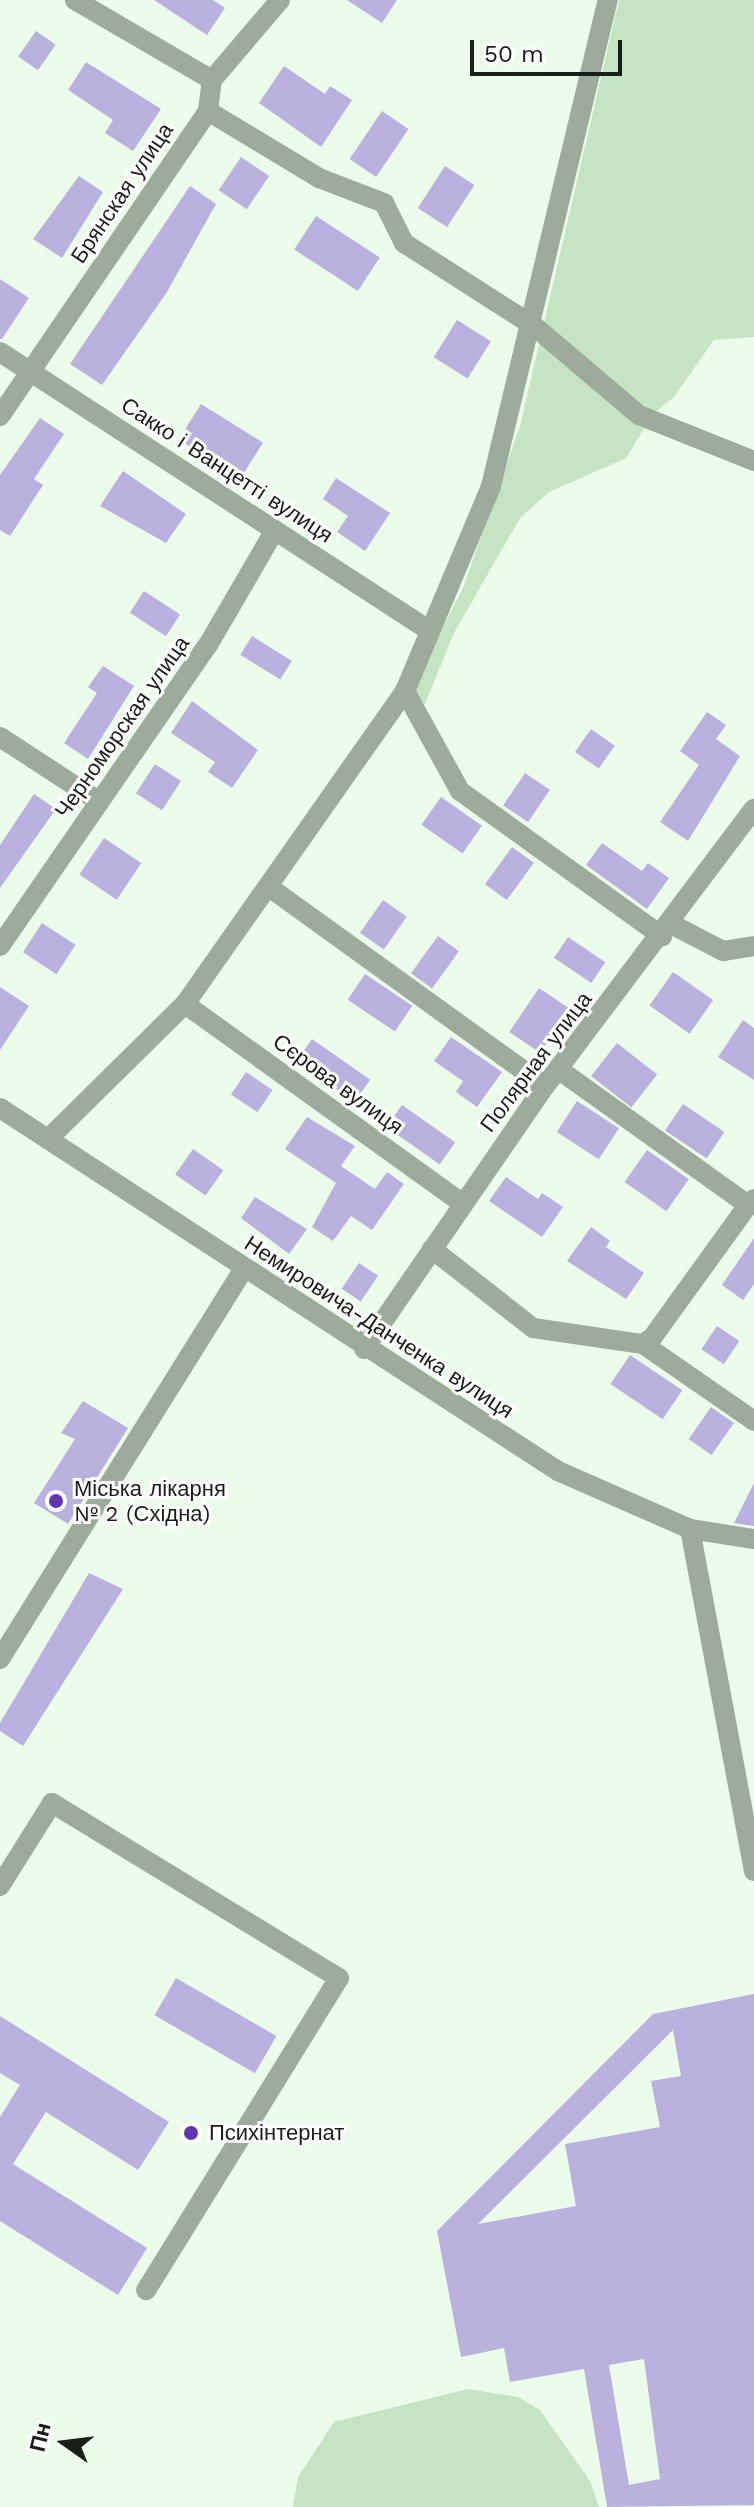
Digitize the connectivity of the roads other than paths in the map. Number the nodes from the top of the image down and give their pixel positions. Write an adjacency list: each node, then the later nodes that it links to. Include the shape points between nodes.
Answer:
1 (75, 0): 4 (street)
2 (280, 0): 4 (street)
3 (608, 0): 6 (street)
4 (212, 80): 5 (street, Брянская улица)
5 (208, 111): 6 (street, via 319,178 384,203 404,243); 8 (street, Брянская улица)
6 (534, 326): 10 (street, via 639,415); 12 (street, via 491,486)
7 (0, 352): 8 (street, Сакко і Ванцетті вулиця)
8 (30, 371): 9 (street, Брянская улица); 11 (street, Сакко і Ванцетті вулиця)
9 (0, 416)
10 (754, 461)
11 (275, 530): 12 (street, Сакко і Ванцетті вулиця); 15 (street, Черноморская улица, via 208,645)
12 (427, 629): 13 (street)
13 (405, 691): 17 (street); 18 (street, via 460,791)
14 (0, 737): 15 (street)
15 (98, 801): 19 (street, Черноморская улица)
16 (754, 809): 18 (street, Полярная улица)
17 (269, 887): 21 (street); 23 (street)
18 (666, 930): 20 (street, via 723,951); 22 (street, Полярная улица)
19 (0, 946)
20 (754, 946)
21 (185, 1004): 25 (street); 27 (street, Сєрова вулиця)
22 (558, 1069): 23 (street, Полярная улица); 26 (street)
23 (545, 1086): 27 (street, Полярная улица)
24 (0, 1108): 25 (street, Немировича-Данченка вулиця)
25 (48, 1139): 29 (street, Немировича-Данченка вулиця)
26 (751, 1202): 30 (street)
27 (463, 1204): 28 (street, Полярная улица)
28 (432, 1249): 30 (street, via 533,1328); 31 (street, Полярная улица)
29 (244, 1269): 31 (street, Немировича-Данченка вулиця); 35 (street)
30 (643, 1344): 32 (street)
31 (364, 1349): 33 (street, Немировича-Данченка вулиця, via 558,1471)
32 (754, 1421)
33 (690, 1529): 34 (street, Немировича-Данченка вулиця); 36 (street)
34 (754, 1539)
35 (0, 1659)
36 (754, 1871)
37 (0, 1886): 38 (street, via 52,1803 339,1978)
38 (146, 2290)

